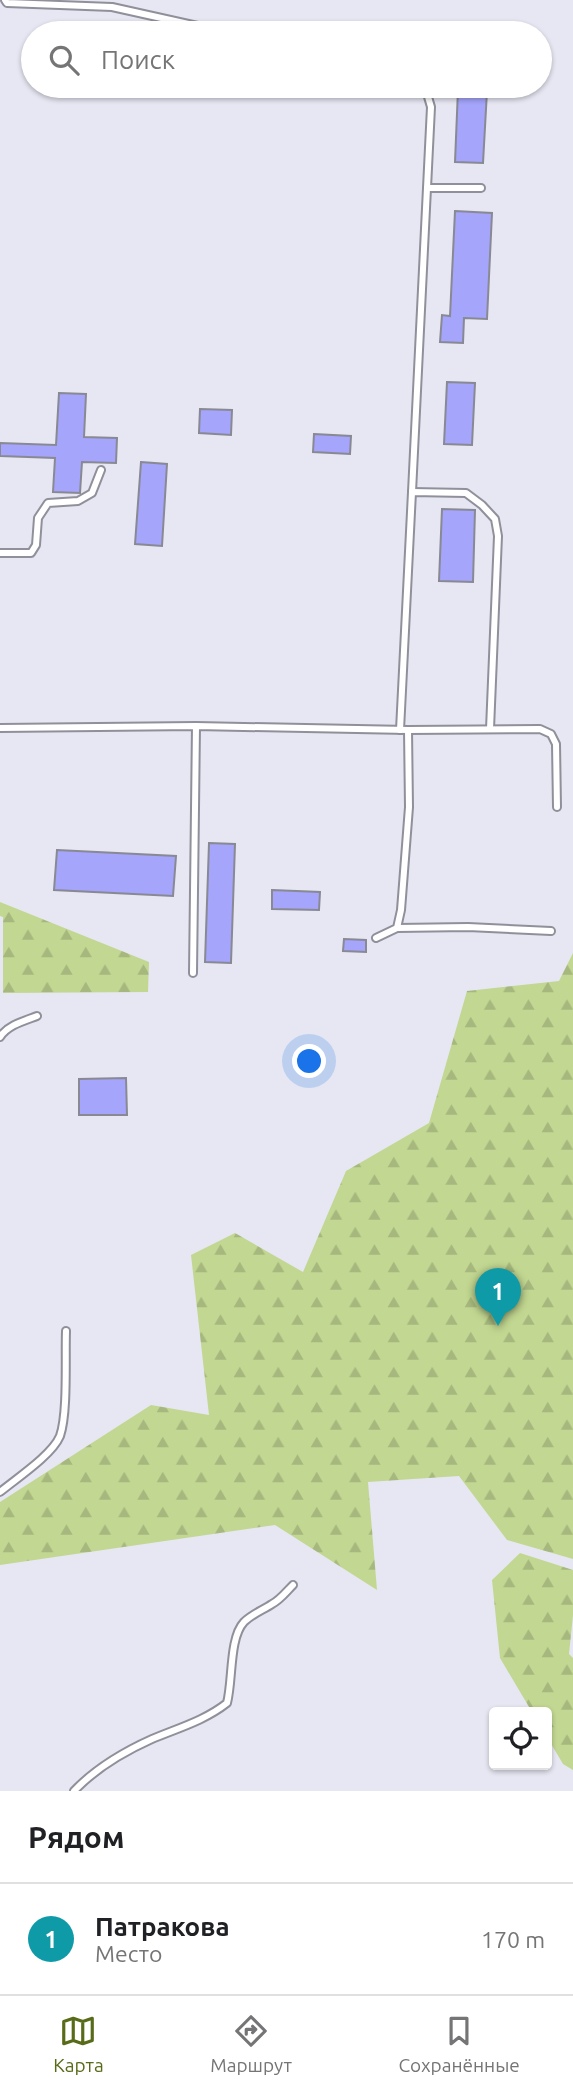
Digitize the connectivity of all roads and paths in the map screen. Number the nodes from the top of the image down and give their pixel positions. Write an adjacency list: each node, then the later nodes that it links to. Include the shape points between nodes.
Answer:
1 (5, 0): 2 (lane, via 112,7)
2 (175, 21)
3 (428, 98): 4 (lane)
4 (427, 188): 5 (lane); 7 (lane)
5 (481, 188)
6 (101, 470): 8 (lane, via 92,493 78,501 48,503 38,518 31,553)
7 (412, 492): 11 (lane, via 466,493 495,519); 12 (lane)
8 (0, 553)
9 (196, 726): 10 (lane); 12 (lane); 18 (lane)
10 (0, 728)
11 (490, 729): 13 (lane); 14 (lane, via 551,734 556,744)
12 (400, 730): 13 (lane)
13 (408, 730): 15 (lane, via 409,807)
14 (557, 807)
15 (397, 928): 16 (lane); 17 (lane)
16 (551, 930)
17 (376, 938)
18 (193, 973)
19 (37, 1016): 20 (lane, via 15,1024)
20 (0, 1037)
21 (66, 1331): 22 (lane, via 59,1437)
22 (0, 1492)
23 (293, 1585): 24 (lane, via 237,1632 227,1703 196,1722 125,1752)
24 (74, 1791)

